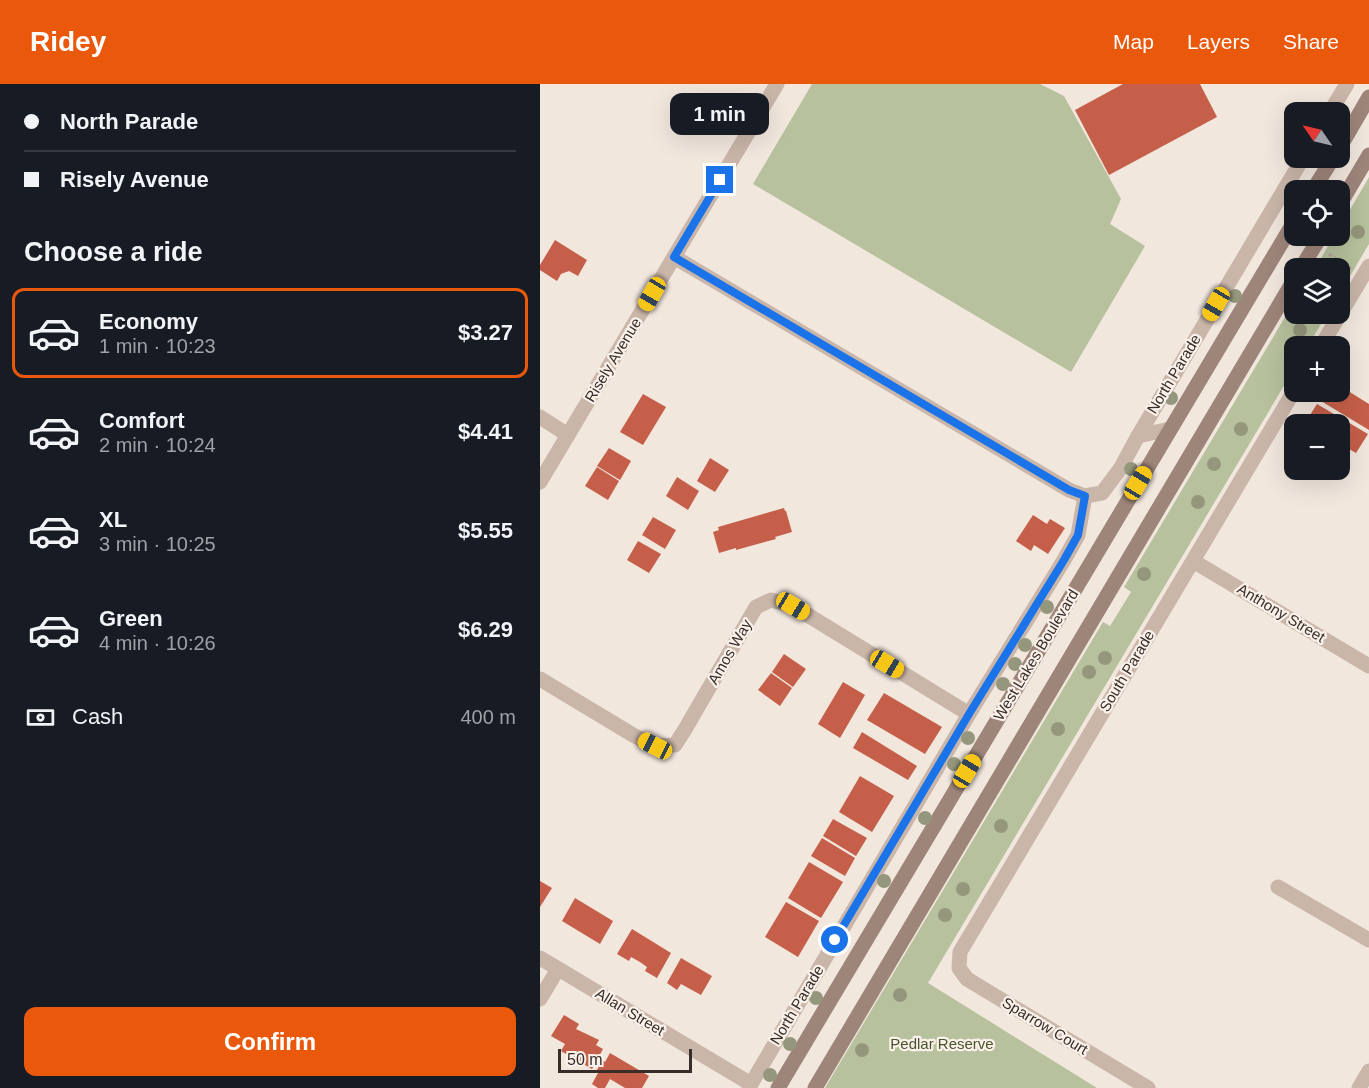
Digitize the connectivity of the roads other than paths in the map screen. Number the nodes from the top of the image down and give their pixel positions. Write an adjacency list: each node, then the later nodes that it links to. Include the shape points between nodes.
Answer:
1 (777, 84): 10 (street, Risely Avenue)
2 (1347, 84): 4 (street)
3 (1369, 97): 5 (main road)
4 (1336, 102)
5 (1350, 130)
6 (1369, 155): 8 (main road)
7 (1297, 168): 18 (street, North Parade)
8 (1350, 187)
9 (1284, 239): 16 (main road, West Lakes Boulevard)
10 (674, 257): 17 (street, Risely Avenue); 20 (street)
11 (1366, 271): 13 (street)
12 (1284, 297): 34 (main road, West Lakes Boulevard)
13 (1327, 336)
14 (1287, 402): 21 (street, South Parade)
15 (540, 417): 17 (street)
16 (1170, 429): 18 (street, North Parade); 33 (main road, West Lakes Boulevard)
17 (568, 435): 19 (street, Risely Avenue)
18 (1138, 436): 20 (street, North Parade, via 1102,493)
19 (540, 482)
20 (1085, 496): 24 (street, North Parade, via 1078,535)
21 (1193, 561): 22 (street, Anthony Street); 27 (street, South Parade)
22 (1369, 666)
23 (540, 679): 24 (street, Amos Way, via 655,746 675,745 756,607 771,600 793,606)
24 (969, 714): 32 (street, North Parade)
25 (1278, 887): 26 (street)
26 (1369, 940)
27 (960, 952): 35 (street, Sparrow Court, via 959,968 967,979)
28 (540, 958): 29 (street, Allan Street)
29 (558, 969): 30 (street); 32 (street, Allan Street)
30 (540, 999)
31 (1369, 1071): 36 (street)
32 (750, 1086)
33 (778, 1088)
34 (815, 1088)
35 (1148, 1088)
36 (1359, 1088)

